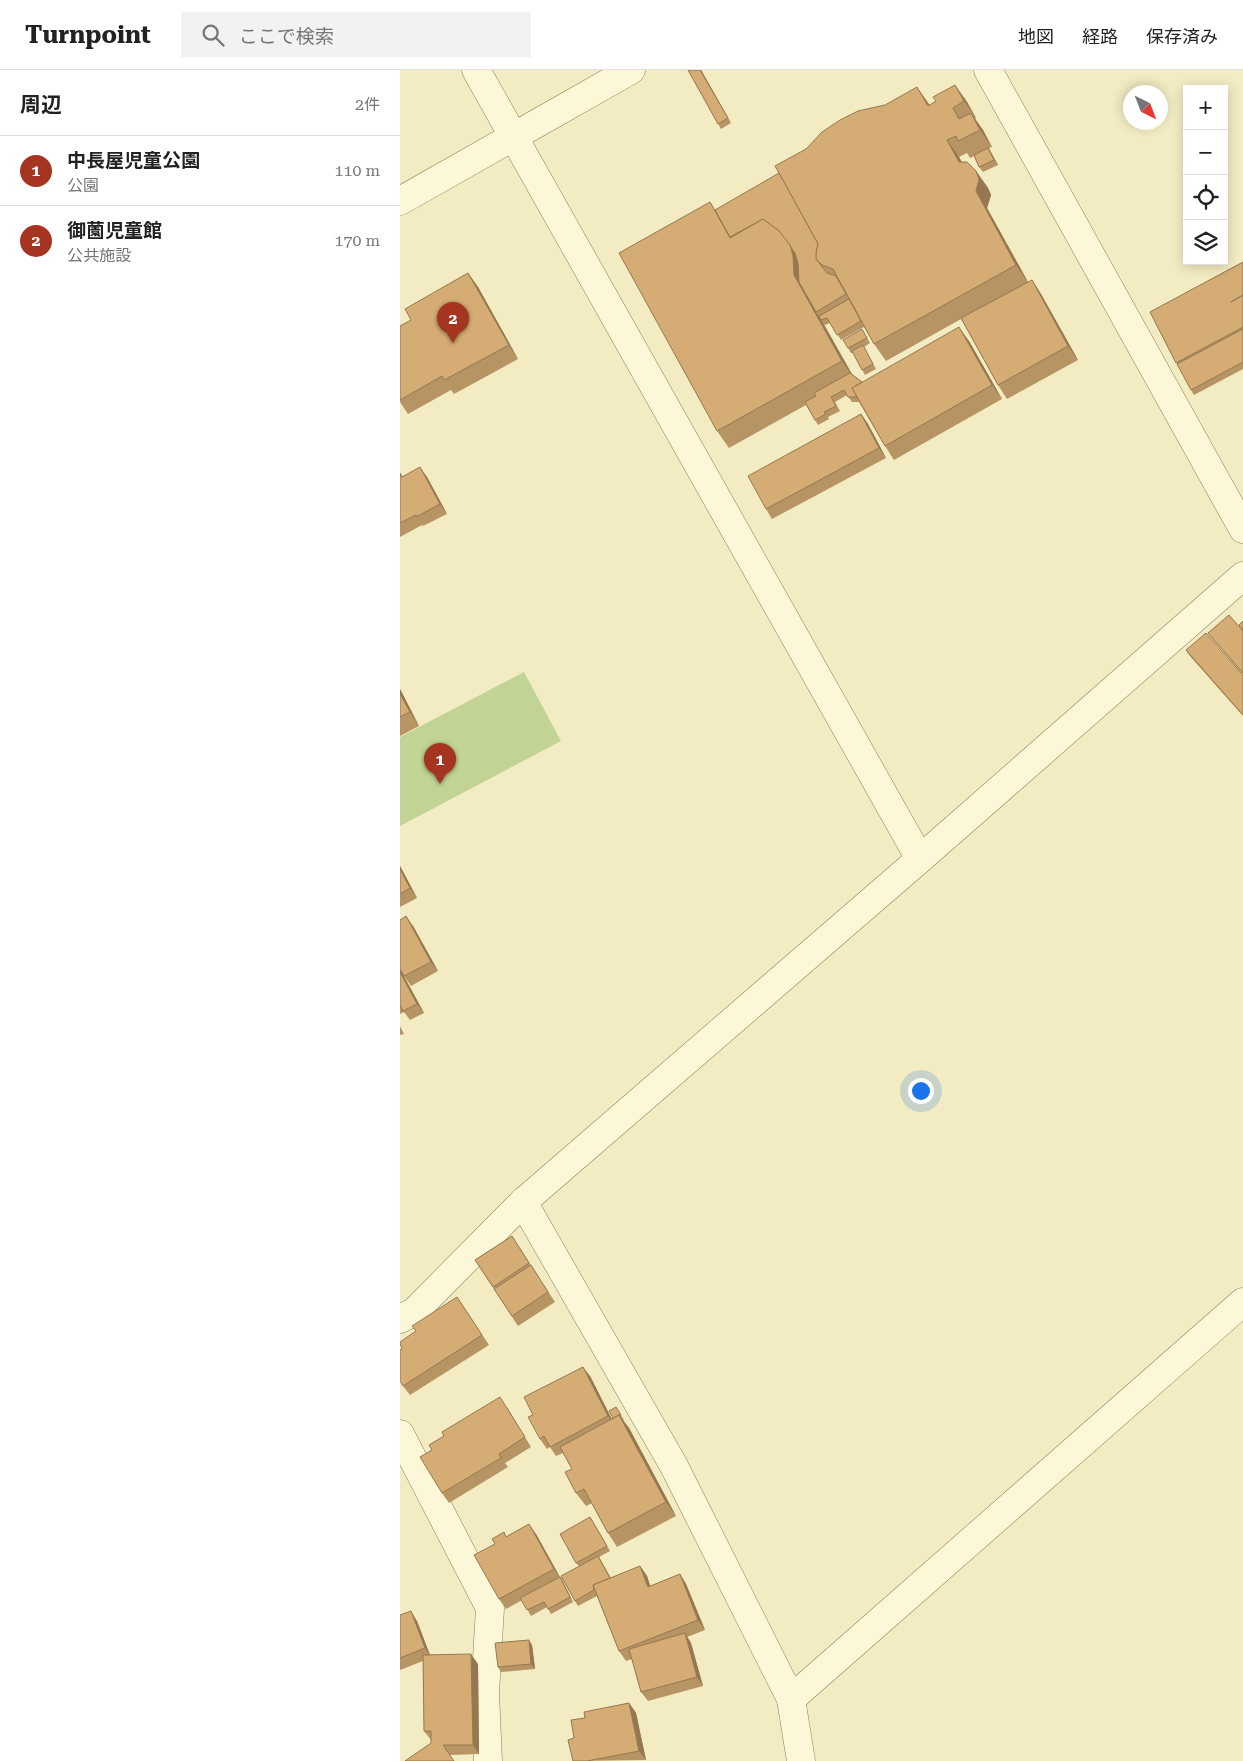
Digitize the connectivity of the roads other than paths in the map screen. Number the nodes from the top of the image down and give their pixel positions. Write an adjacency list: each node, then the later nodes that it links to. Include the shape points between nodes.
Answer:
1 (476, 70): 4 (street)
2 (631, 70): 4 (street)
3 (988, 70): 6 (street)
4 (514, 136): 5 (street); 8 (street)
5 (400, 201)
6 (1243, 529)
7 (1243, 576): 8 (street)
8 (920, 859): 9 (street)
9 (523, 1202): 11 (street, via 414,1312); 13 (street, via 674,1466)
10 (1243, 1302): 13 (street)
11 (400, 1319)
12 (400, 1434): 14 (street, via 490,1608 485,1693)
13 (791, 1699): 15 (street)
14 (488, 1761)
15 (801, 1761)

